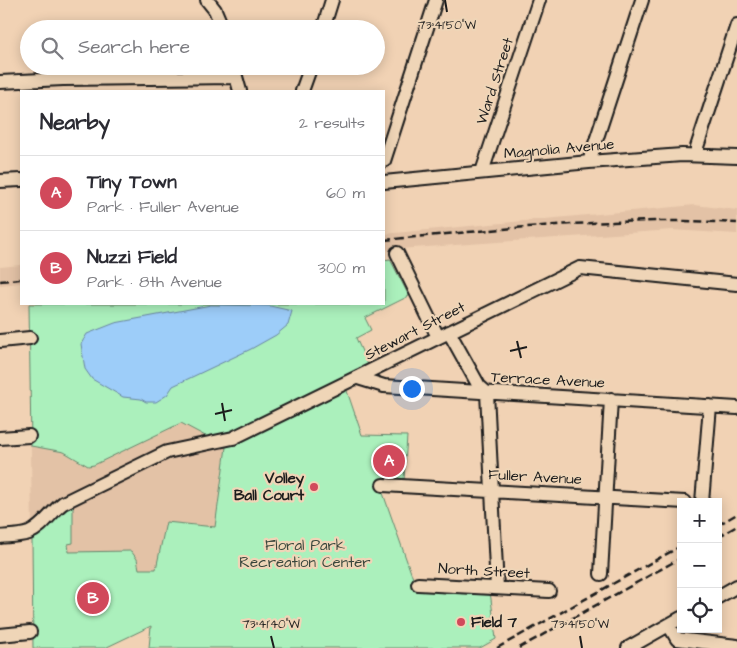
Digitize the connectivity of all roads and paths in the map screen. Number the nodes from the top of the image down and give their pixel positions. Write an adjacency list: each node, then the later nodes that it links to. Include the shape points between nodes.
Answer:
1 (207, 0): 6 (street)
2 (332, 0): 7 (street)
3 (436, 0): 17 (street)
4 (539, 0): 19 (street, Ward Street)
5 (642, 0): 18 (street)
6 (219, 20)
7 (326, 20)
8 (737, 25): 15 (street)
9 (161, 75): 12 (street)
10 (235, 75): 13 (street)
11 (307, 75): 14 (street)
12 (0, 82)
13 (240, 90)
14 (302, 90)
15 (697, 155): 16 (street, Magnolia Avenue); 18 (street, Magnolia Avenue)
16 (737, 157)
17 (385, 158)
18 (589, 162): 19 (street, Magnolia Avenue)
19 (482, 172): 22 (street, Magnolia Avenue)
20 (20, 180): 21 (street)
21 (0, 182)
22 (385, 182)
23 (397, 253): 25 (street)
24 (737, 284): 25 (street, Stewart Street, via 582,268)
25 (444, 334): 28 (street, Stewart Street); 29 (street)
26 (30, 338): 27 (street)
27 (0, 341)
28 (358, 378): 29 (street, Terrace Avenue, via 384,386); 40 (street, Stewart Street, via 233,438 167,452 63,504 29,532)
29 (487, 393): 30 (street, Terrace Avenue); 36 (street)
30 (611, 400): 31 (street, Terrace Avenue); 37 (street)
31 (710, 406): 32 (street, Terrace Avenue); 38 (street)
32 (737, 408)
33 (29, 436): 34 (street)
34 (0, 438)
35 (383, 485): 36 (street, Fuller Avenue)
36 (492, 491): 37 (street, Fuller Avenue); 44 (street)
37 (605, 497): 39 (street, Fuller Avenue); 41 (street)
38 (702, 498)
39 (677, 502)
40 (0, 537)
41 (601, 574)
42 (418, 584): 44 (street, North Street)
43 (737, 586): 46 (street)
44 (497, 588): 45 (street, North Street)
45 (549, 591)
46 (722, 595)
47 (677, 620): 48 (street)
48 (669, 625): 51 (street); 53 (street)
49 (30, 632): 50 (street)
50 (0, 635)
51 (679, 644): 52 (street)
52 (737, 646)
53 (628, 648)

